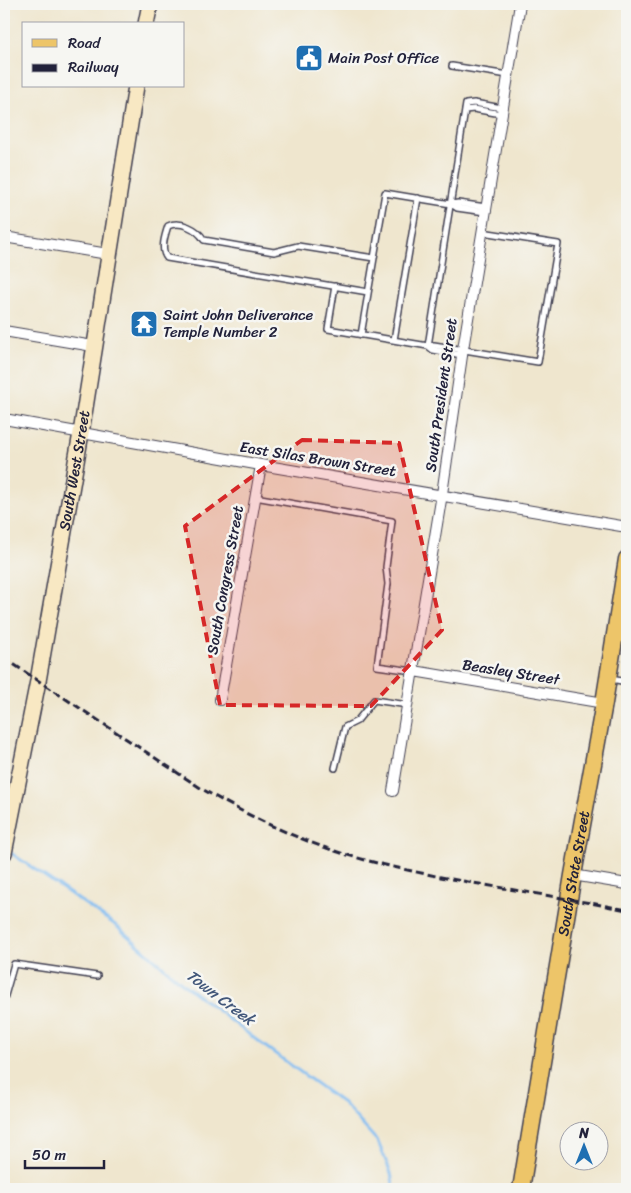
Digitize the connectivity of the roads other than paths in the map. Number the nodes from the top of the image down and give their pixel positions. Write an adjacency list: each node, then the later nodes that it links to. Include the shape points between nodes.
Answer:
1 (150, 4): 3 (street)
2 (520, 4): 5 (street, South President Street)
3 (146, 22)
4 (452, 66): 5 (lane)
5 (508, 75): 8 (street, South President Street)
6 (136, 88): 14 (street, South West Street)
7 (465, 110): 8 (lane); 8 (lane, via 466,104 474,103); 10 (lane)
8 (502, 111): 11 (street, South President Street)
9 (418, 198): 10 (lane); 15 (lane, via 385,193); 20 (lane)
10 (451, 204): 11 (lane); 22 (lane)
11 (485, 210): 12 (street, South President Street)
12 (482, 232): 23 (street, South President Street); 23 (lane, via 558,244 538,362)
13 (4, 237): 14 (street)
14 (108, 254): 21 (street, South West Street)
15 (374, 258): 16 (lane, via 298,246 265,251 204,240 184,225 168,226 163,251 167,258); 17 (lane)
16 (335, 286): 17 (lane); 19 (lane, via 328,329)
17 (368, 292): 19 (lane)
18 (4, 330): 21 (street)
19 (361, 334): 20 (lane)
20 (394, 340): 22 (lane)
21 (94, 346): 25 (street, South West Street)
22 (428, 346): 23 (lane)
23 (462, 352): 27 (street, South President Street)
24 (4, 419): 25 (street, East Silas Brown Street)
25 (80, 434): 26 (street, East Silas Brown Street); 40 (street, South West Street, via 38,681)
26 (261, 465): 27 (street, East Silas Brown Street); 28 (street, South Congress Street)
27 (442, 494): 29 (street, East Silas Brown Street); 32 (street, South President Street)
28 (255, 496): 32 (lane, via 392,521 386,567 388,584 377,666); 35 (street, South Congress Street)
29 (627, 527)
30 (627, 559): 31 (main road, South State Street)
31 (624, 605): 33 (main road, South State Street)
32 (414, 671): 36 (street, Beasley Street); 37 (street, South President Street)
33 (608, 678): 34 (lane); 36 (main road, South State Street)
34 (627, 682)
35 (220, 700)
36 (604, 703): 41 (main road, South State Street)
37 (408, 705): 38 (lane, via 374,700 357,721 345,727); 39 (street, South President Street)
38 (335, 768)
39 (393, 791)
40 (4, 853)
41 (573, 875): 42 (street); 46 (main road, South State Street)
42 (627, 884)
43 (97, 976): 44 (lane, via 14,964)
44 (6, 977): 45 (lane)
45 (4, 999)
46 (521, 1189)

